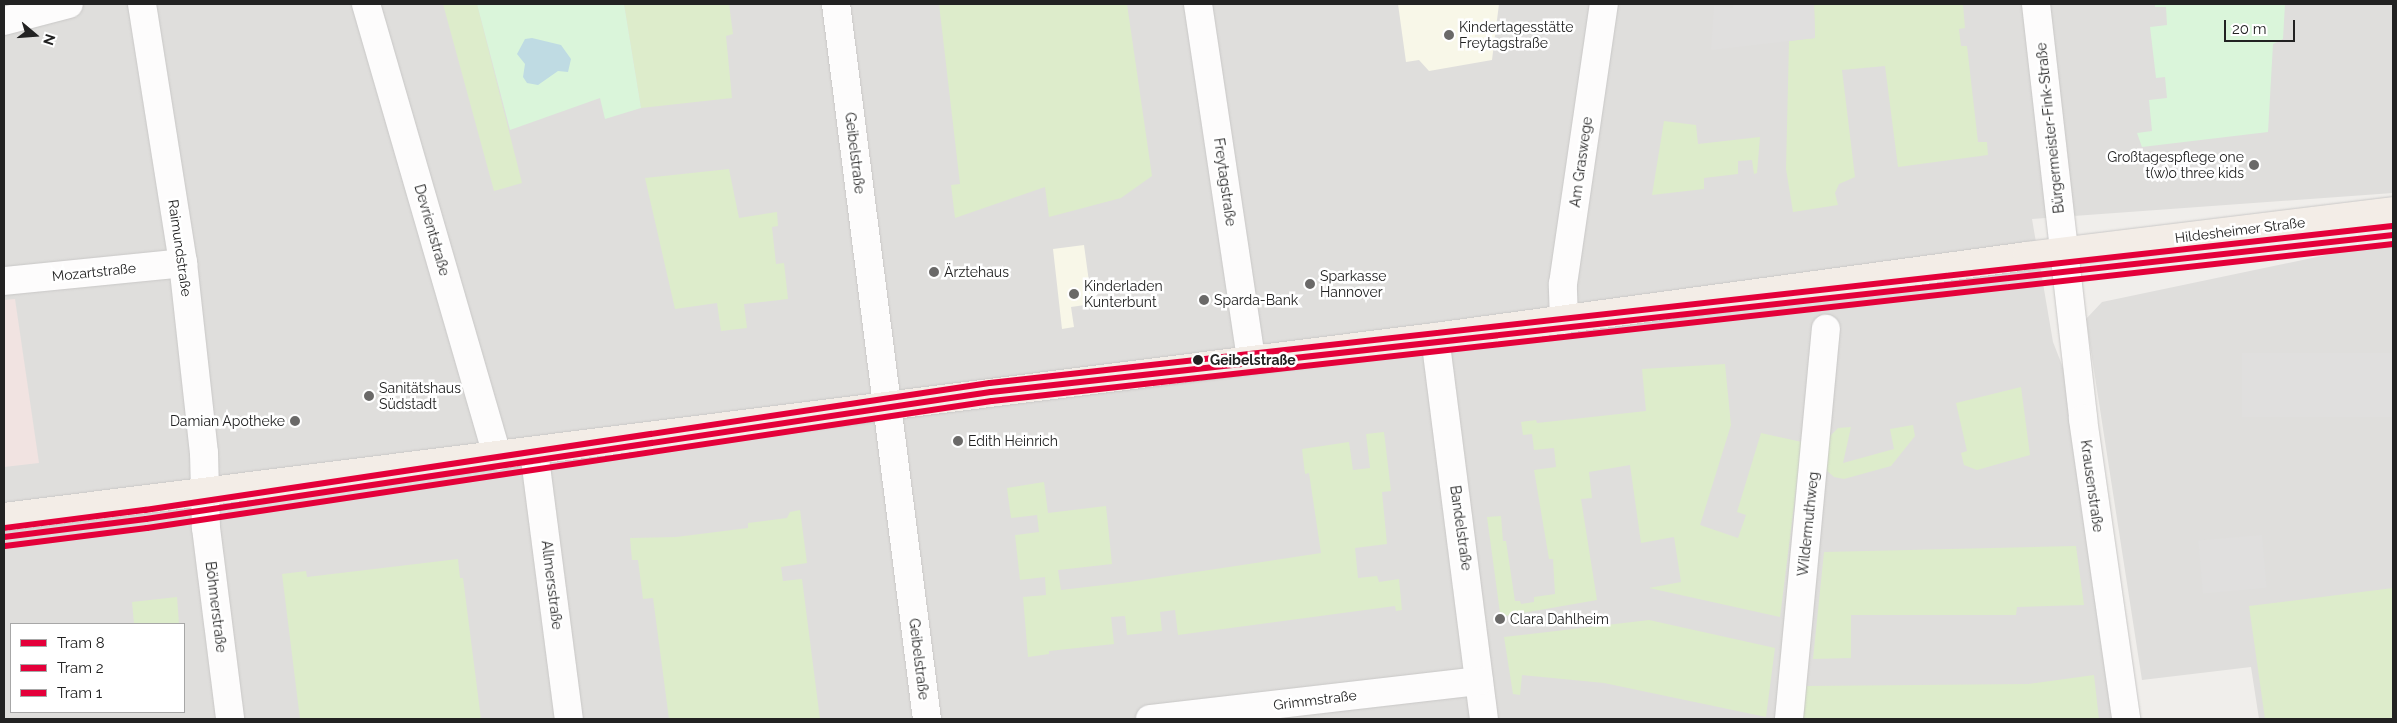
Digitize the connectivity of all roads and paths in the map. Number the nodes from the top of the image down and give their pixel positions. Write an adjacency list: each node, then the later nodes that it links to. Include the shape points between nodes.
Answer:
1 (69, 4): 8 (street)
2 (142, 4): 11 (street, Raimundstraße)
3 (366, 4): 19 (street, Devrientstraße)
4 (836, 4): 17 (street, Geibelstraße)
5 (1198, 4): 16 (street, Freytagstraße)
6 (1604, 4): 13 (street, Am Graswege, via 1563,284)
7 (2036, 4): 10 (street, Bürgermeister-Fink-Straße)
8 (4, 21)
9 (2393, 210): 10 (main road, Hildesheimer Straße)
10 (2064, 252): 13 (main road, Hildesheimer Straße); 29 (street, Krausenstraße, via 2083,419)
11 (183, 263): 12 (street, Mozartstraße); 20 (street, Raimundstraße, via 204,453)
12 (4, 281)
13 (1564, 320): 15 (main road, Hildesheimer Straße)
14 (1826, 329): 28 (street, Wildermuthweg)
15 (1435, 337): 16 (main road, Hildesheimer Straße); 22 (street, Bandelstraße)
16 (1251, 360): 17 (main road, Hildesheimer Straße)
17 (887, 405): 18 (main road, Hildesheimer Straße); 25 (street, Geibelstraße)
18 (534, 451): 19 (main road, Hildesheimer Straße); 24 (street, Allmersstraße)
19 (497, 456): 20 (main road, Hildesheimer Straße)
20 (205, 494): 21 (main road, Hildesheimer Straße); 23 (street, Böhmerstraße, via 206,528)
21 (4, 517)
22 (1479, 681): 26 (street, Grimmstraße); 27 (street, Bandelstraße)
23 (230, 719)
24 (569, 719)
25 (927, 719)
26 (1150, 719)
27 (1484, 719)
28 (1789, 719)
29 (2126, 719)

